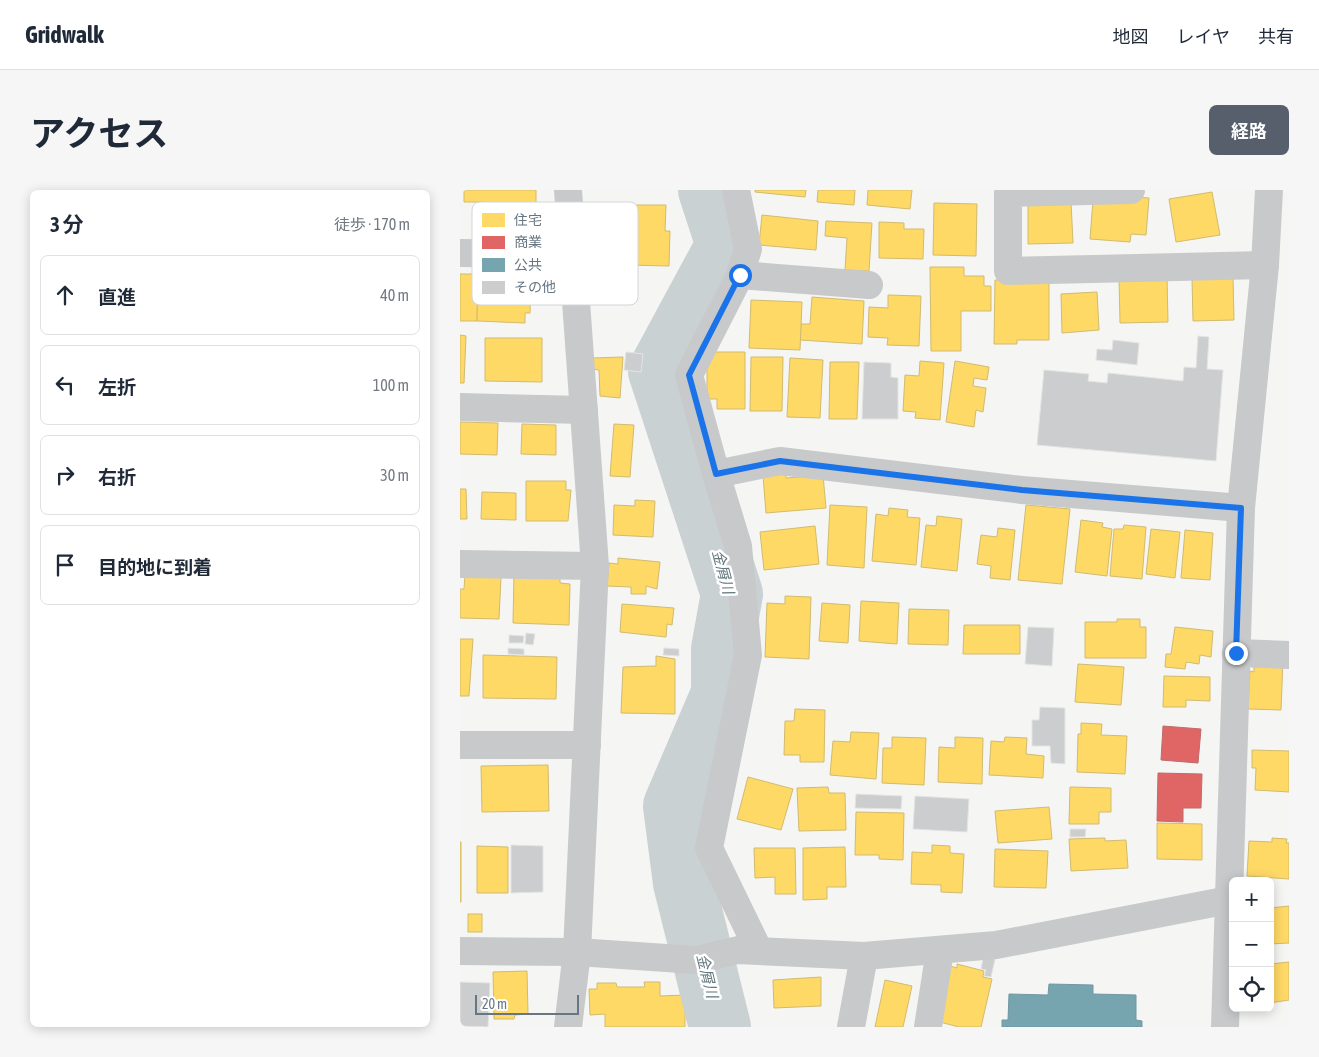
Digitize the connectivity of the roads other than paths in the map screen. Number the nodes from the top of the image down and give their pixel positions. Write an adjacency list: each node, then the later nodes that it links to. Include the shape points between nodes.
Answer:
1 (736, 190): 5 (street, via 748,249)
2 (1131, 190): 4 (street, via 1008,193 1008,271)
3 (1269, 190): 4 (street)
4 (1265, 265): 11 (street)
5 (740, 275): 6 (street); 10 (street, via 689,375)
6 (869, 285)
7 (577, 305): 9 (street)
8 (460, 407): 9 (street)
9 (584, 410): 13 (street)
10 (716, 474): 11 (street, via 780,461 1022,490); 20 (street, via 738,546 748,655 710,848)
11 (1241, 508): 14 (street)
12 (460, 564): 13 (street)
13 (594, 566): 17 (street)
14 (1236, 653): 15 (street); 18 (street)
15 (1289, 655)
16 (460, 745): 17 (street)
17 (586, 745): 23 (street)
18 (1230, 877)
19 (1229, 900): 21 (street, via 996,945); 28 (street)
20 (748, 950): 23 (street, via 696,960); 24 (street)
21 (940, 950): 24 (street); 27 (street)
22 (460, 951): 23 (street)
23 (577, 952): 25 (street)
24 (864, 956): 26 (street)
25 (568, 1027)
26 (851, 1027)
27 (928, 1027)
28 (1225, 1027)

